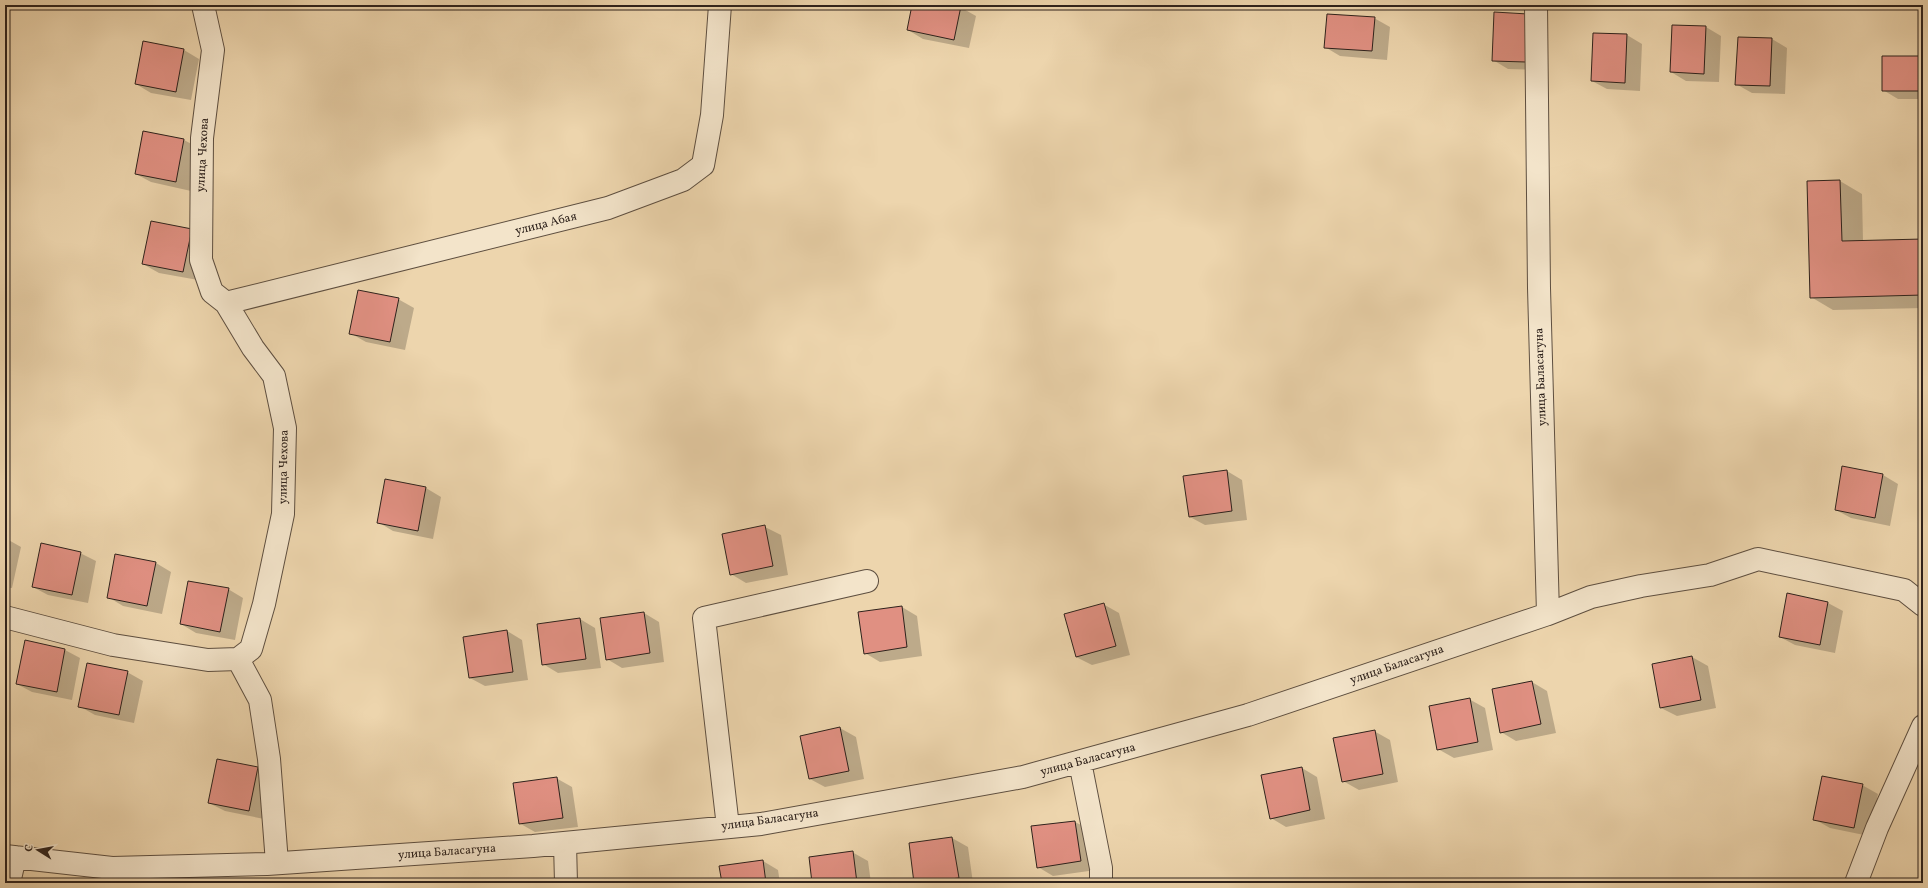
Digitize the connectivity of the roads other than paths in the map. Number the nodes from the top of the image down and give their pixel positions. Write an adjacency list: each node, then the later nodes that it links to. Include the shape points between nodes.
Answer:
1 (203, 5): 4 (street, улица Чехова, via 213,50 202,138 201,260 212,292)
2 (720, 5): 4 (street, улица Абая, via 712,115 703,165 683,180 608,208)
3 (1536, 5): 7 (street, улица Баласагуна, via 1539,288)
4 (226, 303): 9 (street, улица Чехова, via 253,348 274,376 285,428 283,514 264,604 251,649)
5 (867, 581): 12 (street, via 704,618)
6 (1923, 606): 7 (street, via 1904,590 1758,559 1710,575 1591,597)
7 (1548, 614): 11 (street, улица Баласагуна, via 1248,715)
8 (5, 617): 9 (street, via 113,645 208,660)
9 (238, 659): 15 (street, via 260,700 269,759)
10 (1923, 726): 19 (street, via 1877,828)
11 (1080, 762): 12 (street, улица Баласагуна, via 1023,778 761,824); 18 (street, via 1101,868)
12 (728, 827): 13 (street, улица Баласагуна)
13 (565, 843): 15 (street, улица Баласагуна); 17 (street)
14 (10, 856): 15 (street, улица Баласагуна, via 112,868); 16 (street)
15 (277, 863)
16 (9, 883)
17 (566, 883)
18 (1101, 883)
19 (1856, 883)

